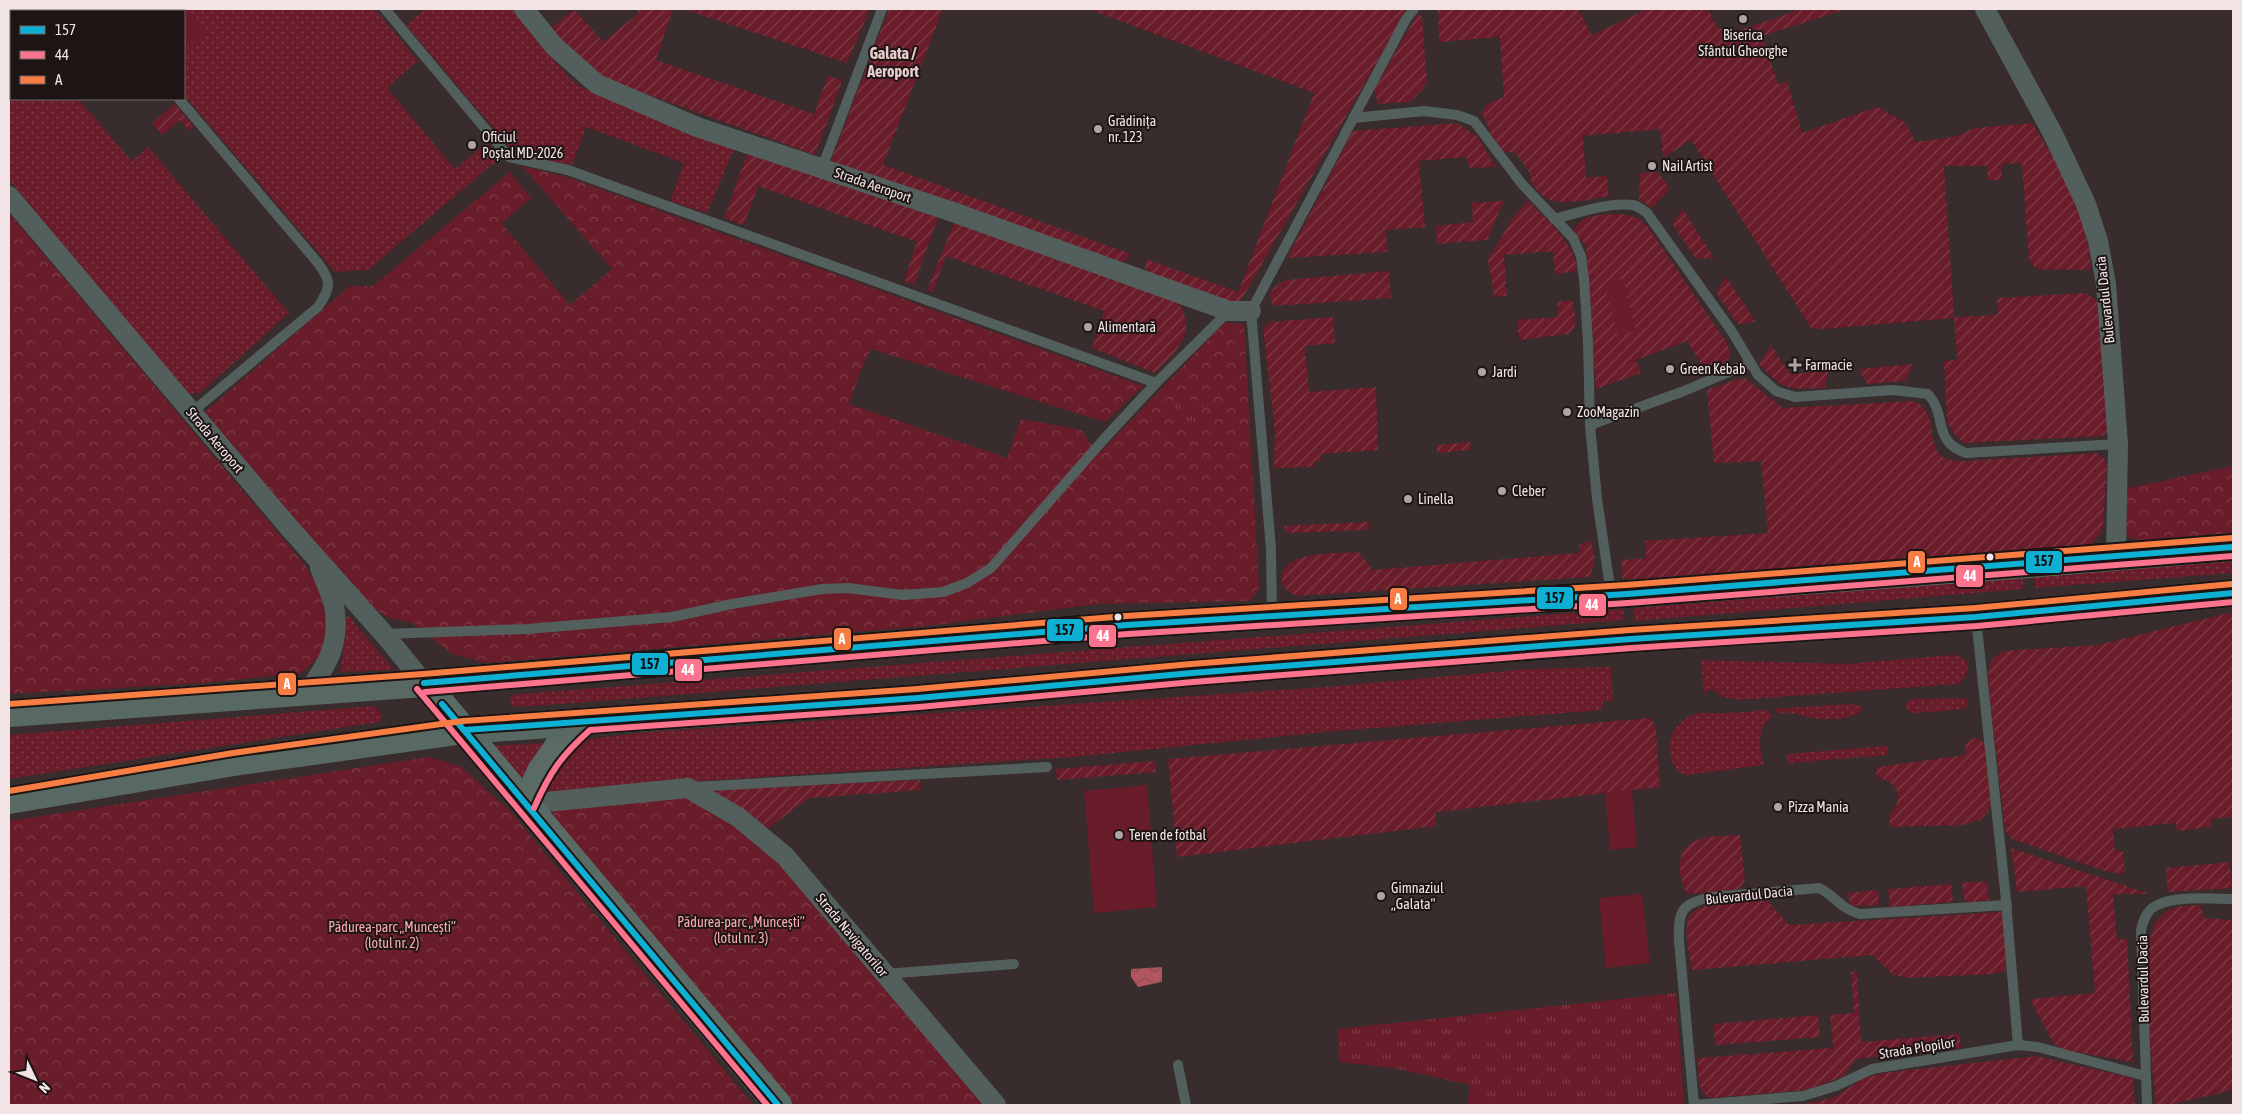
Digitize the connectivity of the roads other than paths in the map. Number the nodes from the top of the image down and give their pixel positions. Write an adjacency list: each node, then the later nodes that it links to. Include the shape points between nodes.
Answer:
1 (385, 9): 14 (lane, via 509,157 568,170)
2 (524, 9): 8 (street, Strada Aeroport, via 554,46 597,84 697,127)
3 (882, 9): 8 (lane)
4 (1414, 9): 7 (lane, via 1406,18)
5 (1985, 9): 17 (street, Bulevardul Dacia, via 2052,132 2086,204 2098,241 2106,284)
6 (180, 100): 15 (lane, via 318,263 328,276 329,286 318,307)
7 (1353, 118): 10 (lane, via 1424,111 1474,121 1509,169); 12 (lane)
8 (822, 168): 11 (street, Strada Aeroport)
9 (9, 196): 15 (street, Strada Aeroport)
10 (1554, 219): 13 (lane, via 1618,205 1635,205 1647,213 1731,330); 16 (lane, via 1573,238 1581,256)
11 (1229, 311): 12 (street, Strada Aeroport); 14 (lane)
12 (1251, 311): 23 (lane, via 1271,549)
13 (1750, 363): 16 (lane); 17 (lane, via 1766,384 1795,397 1893,390 1928,394 1934,401 1945,439 1966,453)
14 (1156, 383): 25 (lane, via 991,568 967,583 943,592 903,595 848,588 822,589 672,617 527,629)
15 (192, 412): 19 (street, Strada Aeroport)
16 (1590, 425): 22 (lane)
17 (2118, 444): 20 (street, Bulevardul Dacia)
18 (2233, 547): 20 (main road)
19 (316, 557): 25 (street, Strada Aeroport); 27 (street, via 336,611 335,638 327,664)
20 (2116, 557): 22 (main road)
21 (2233, 593): 24 (main road)
22 (1611, 595): 23 (main road)
23 (1272, 616): 26 (main road)
24 (1976, 617): 29 (main road, via 1631,639 918,698); 36 (lane)
25 (384, 634): 26 (street, Strada Aeroport)
26 (424, 682): 27 (main road); 30 (street)
27 (309, 690): 28 (main road)
28 (9, 713)
29 (586, 720): 30 (main road); 34 (street, via 558,747)
30 (464, 730): 33 (main road, via 234,762); 34 (street)
31 (1046, 767): 32 (lane)
32 (688, 788): 34 (street); 38 (street, Strada Navigatorilor, via 738,818 785,856)
33 (9, 800)
34 (526, 804): 42 (street)
35 (2233, 899): 41 (lane, Bulevardul Dacia, via 2160,903 2145,916 2141,930)
36 (2007, 905): 39 (lane); 45 (lane, Bulevardul Dacia, via 1860,914 1846,910 1819,888 1711,897 1683,908 1678,919 1679,941)
37 (1014, 964): 38 (lane)
38 (885, 974): 43 (street, Strada Navigatorilor)
39 (2018, 1045): 41 (lane, Strada Plopilor, via 2038,1047); 45 (lane, Strada Plopilor, via 1872,1069 1836,1086 1803,1096)
40 (1178, 1065): 44 (lane)
41 (2144, 1076): 46 (lane, Bulevardul Dacia)
42 (778, 1105)
43 (996, 1105)
44 (1186, 1105)
45 (1694, 1105)
46 (2147, 1105)

